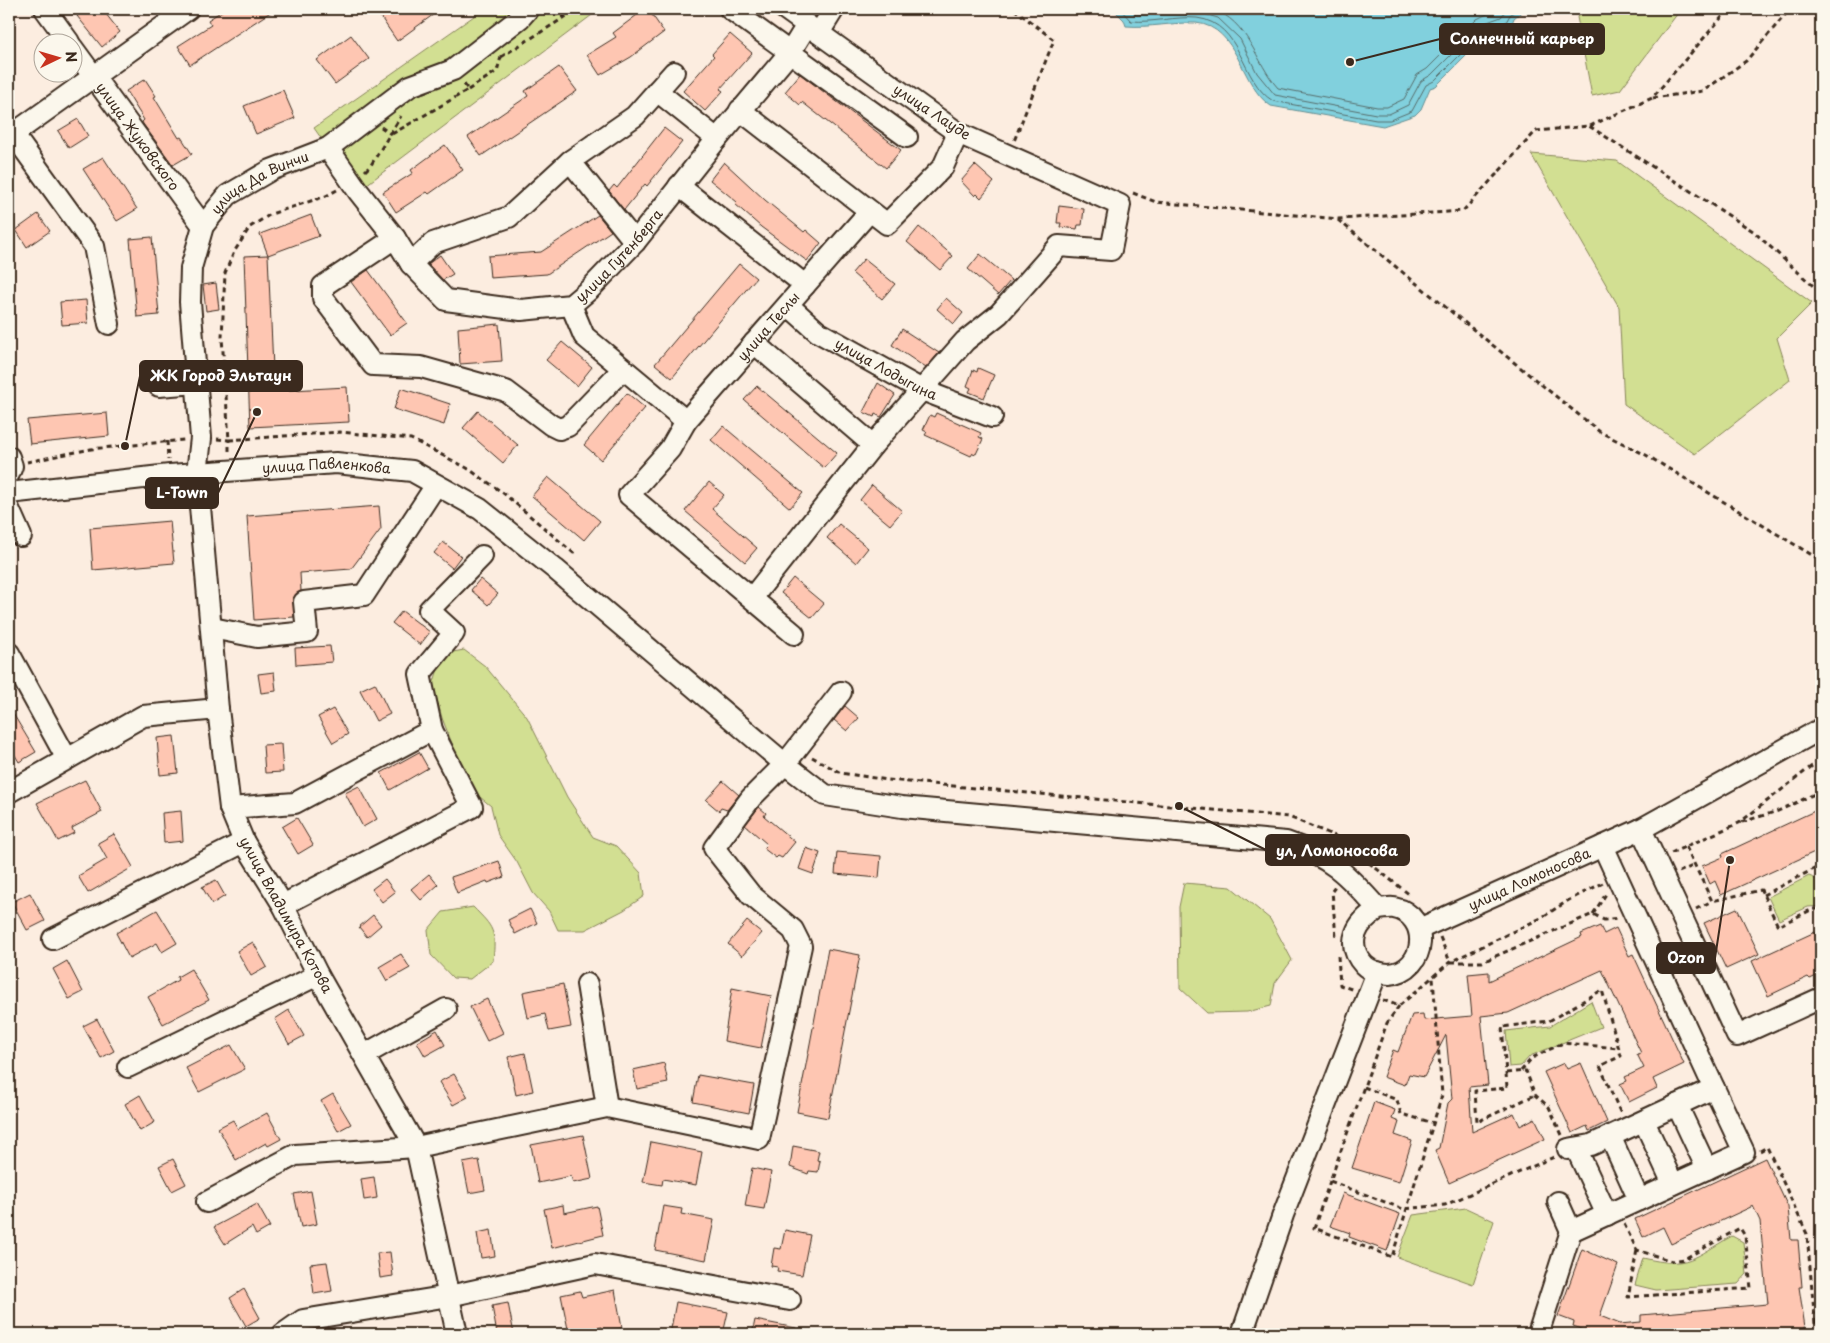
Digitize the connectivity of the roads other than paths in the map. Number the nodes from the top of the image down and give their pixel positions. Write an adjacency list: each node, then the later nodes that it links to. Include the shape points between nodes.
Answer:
1 (45, 9): 8 (street)
2 (188, 9): 12 (street)
3 (528, 9): 19 (street, улица Да Винчи, via 453,70 410,86)
4 (730, 9): 9 (street)
5 (784, 9): 7 (street, улица Лауде)
6 (834, 9): 7 (street, улица Гутенберга)
7 (813, 29): 9 (street, улица Гутенберга); 15 (street, улица Лауде)
8 (62, 32)
9 (791, 51): 14 (street, улица Гутенберга); 18 (street)
10 (82, 61): 12 (street, улица Жуковского)
11 (674, 72): 13 (street)
12 (94, 77): 16 (street); 23 (street, улица Жуковского)
13 (657, 91): 17 (street); 20 (street, via 635,116)
14 (740, 110): 17 (street, улица Гутенберга); 22 (street)
15 (958, 133): 22 (street, via 943,166 887,224); 35 (street, улица Лауде, via 1124,198 1111,250 1059,246 999,314 965,341)
16 (11, 136): 30 (street, via 94,246)
17 (717, 138): 21 (street, улица Гутенберга)
18 (907, 138)
19 (328, 148): 23 (street, улица Да Винчи, via 271,170 228,195); 24 (street, улица Гутенберга)
20 (570, 162): 25 (street); 26 (street, via 509,217 433,243)
21 (679, 186): 25 (street, улица Гутенберга); 27 (street)
22 (869, 212): 27 (street, улица Теслы)
23 (203, 226): 33 (street, улица Да Винчи, via 191,268 190,302)
24 (395, 238): 26 (street, улица Гутенберга); 32 (street, via 323,286 323,298 372,366 421,368 506,391 550,426 559,429 568,426)
25 (635, 242): 28 (street, улица Гутенберга)
26 (411, 264): 28 (street, улица Гутенберга, via 446,300 520,310)
27 (805, 286): 29 (street, улица Теслы)
28 (571, 305): 32 (street, via 584,336)
29 (788, 306): 31 (street, улица Теслы); 35 (street, улица Лодыгина, via 818,332)
30 (109, 324)
31 (754, 344): 37 (street, улица Теслы); 38 (street)
32 (623, 369): 37 (street)
33 (197, 383): 34 (street); 39 (street, улица Да Винчи, via 201,438)
34 (159, 386)
35 (922, 390): 36 (street, улица Лодыгина); 38 (street)
36 (992, 417)
37 (686, 421): 45 (street, улица Теслы, via 670,449 628,495)
38 (873, 445): 45 (street)
39 (197, 473): 40 (street, улица Павленкова, via 336,463 412,471); 41 (street, улица Павленкова); 46 (street, улица Владимира Котова)
40 (436, 484): 46 (street, via 364,594 304,602 307,632 257,637); 54 (street, улица Павленкова, via 480,509 555,569)
41 (9, 493)
42 (9, 509): 43 (street)
43 (21, 536)
44 (482, 556): 52 (street, via 429,610 454,633 420,674)
45 (752, 598): 47 (street)
46 (212, 628): 50 (street, улица Владимира Котова)
47 (794, 634)
48 (9, 653): 53 (street)
49 (841, 692): 54 (street)
50 (218, 709): 53 (street, via 143,716); 56 (street, улица Владимира Котова)
51 (1821, 729): 57 (street, улица Ломоносова)
52 (432, 730): 56 (street, via 294,803); 60 (street, via 472,806)
53 (67, 759): 55 (street)
54 (785, 764): 61 (street, улица Павленкова, via 825,795 867,803 1286,842 1312,851 1345,872); 73 (street, via 751,798 714,848 751,895 793,930 801,946 759,1139)
55 (9, 792)
56 (230, 808): 58 (street, улица Владимира Котова)
57 (1640, 829): 59 (street, улица Ломоносова); 67 (street, via 1737,1036)
58 (244, 842): 60 (street, улица Владимира Котова); 63 (street)
59 (1603, 846): 62 (street, улица Ломоносова); 71 (street)
60 (283, 905): 65 (street, улица Владимира Котова)
61 (1378, 909): 62 (street, via 1394,908 1409,915); 64 (street, via 1363,918 1355,934 1355,951 1365,966)
62 (1419, 929): 64 (street, via 1421,946 1413,963 1399,973)
63 (53, 939)
64 (1376, 972): 87 (street, via 1283,1215)
65 (318, 975): 69 (street, улица Владимира Котова); 70 (street)
66 (587, 984): 73 (street)
67 (1821, 998)
68 (446, 1010): 69 (street)
69 (364, 1056): 75 (street, улица Владимира Котова)
70 (128, 1067)
71 (1714, 1088): 72 (street); 76 (street, via 1744,1152)
72 (1677, 1105): 74 (street); 76 (street)
73 (608, 1107): 75 (street)
74 (1627, 1128): 77 (street); 78 (street); 81 (street, via 1591,1145 1572,1148)
75 (416, 1147): 79 (street, via 295,1155); 83 (street, улица Владимира Котова)
76 (1707, 1169): 77 (street)
77 (1673, 1184): 78 (street)
78 (1639, 1200): 81 (street)
79 (207, 1202)
80 (1558, 1202): 82 (street)
81 (1612, 1212): 82 (street)
82 (1571, 1231): 88 (street)
83 (449, 1296): 84 (street, via 595,1264); 85 (street, via 303,1320); 86 (street, улица Владимира Котова)
84 (790, 1300)
85 (283, 1334)
86 (457, 1334)
87 (1242, 1334)
88 (1538, 1334)

